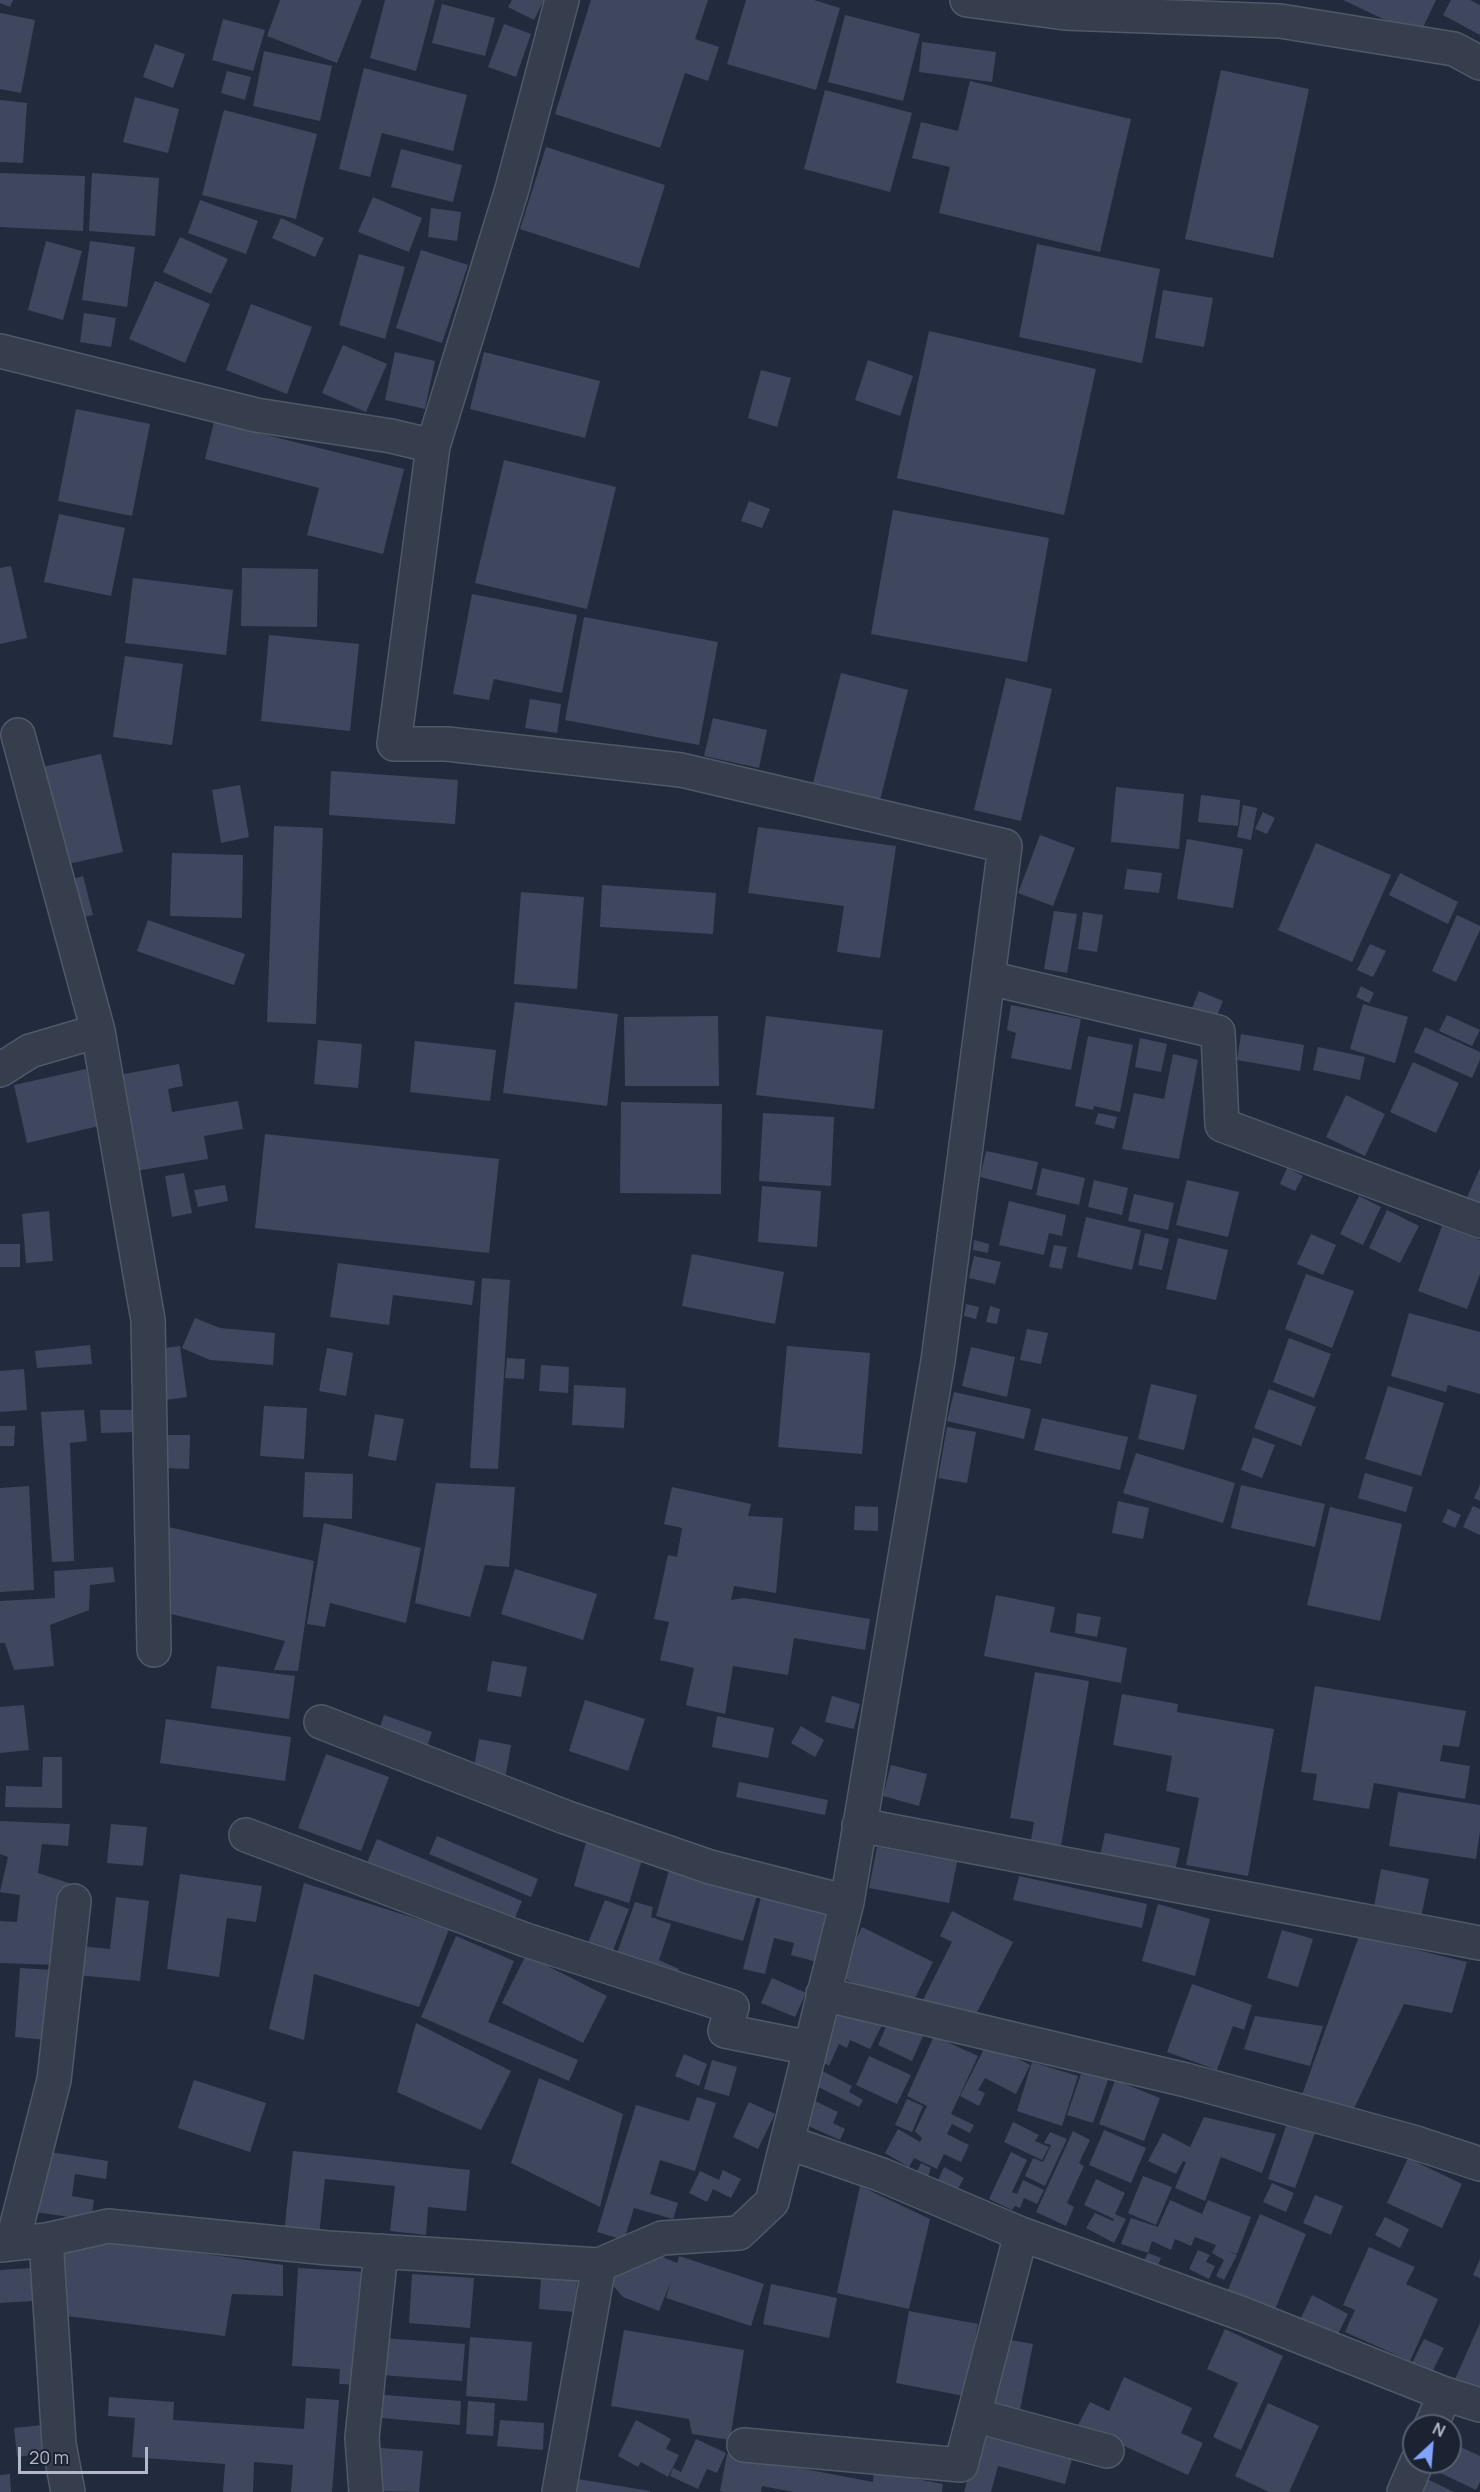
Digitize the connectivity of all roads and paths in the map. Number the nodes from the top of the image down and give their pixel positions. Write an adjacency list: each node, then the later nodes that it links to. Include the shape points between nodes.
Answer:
1 (562, 0): 6 (street, via 512,189)
2 (967, 0): 3 (street, via 1065,13)
3 (1280, 11): 4 (street, via 1454,49)
4 (1480, 63)
5 (0, 351): 6 (street, via 256,415)
6 (433, 446): 8 (street, via 394,744 447,744 681,770 1005,846)
7 (18, 735): 9 (street)
8 (989, 978): 11 (street, via 1218,1032 1222,1125); 14 (street, via 938,1361)
9 (98, 1031): 10 (street, via 30,1051); 12 (street, via 148,1320)
10 (0, 1070)
11 (1480, 1221)
12 (154, 1650)
13 (321, 1722): 17 (street, via 566,1817 710,1867)
14 (859, 1826): 17 (street); 18 (street)
15 (246, 1834): 20 (street, via 523,1939 732,2007 725,2031)
16 (74, 1901): 25 (street, via 54,2080)
17 (847, 1902): 19 (street)
18 (1480, 1943)
19 (824, 1994): 20 (street); 22 (street, via 1186,2080)
20 (810, 2048): 21 (street)
21 (787, 2142): 23 (street, via 882,2175); 27 (street, via 772,2202 740,2234 662,2238)
22 (1480, 2164)
23 (1022, 2234): 28 (street, via 1243,2314); 31 (street)
24 (46, 2240): 25 (street); 26 (street, via 108,2226); 35 (street, via 59,2444)
25 (6, 2244)
26 (381, 2251): 27 (street); 36 (street, via 362,2438)
27 (599, 2265): 37 (street)
28 (1445, 2394): 29 (street); 30 (street)
29 (1480, 2405)
30 (1436, 2414)
31 (974, 2415): 32 (street, via 961,2464); 33 (street)
32 (744, 2445)
33 (1107, 2451)
34 (1412, 2474): 38 (street)
35 (68, 2492)
36 (366, 2492)
37 (559, 2492)
38 (1404, 2492)

